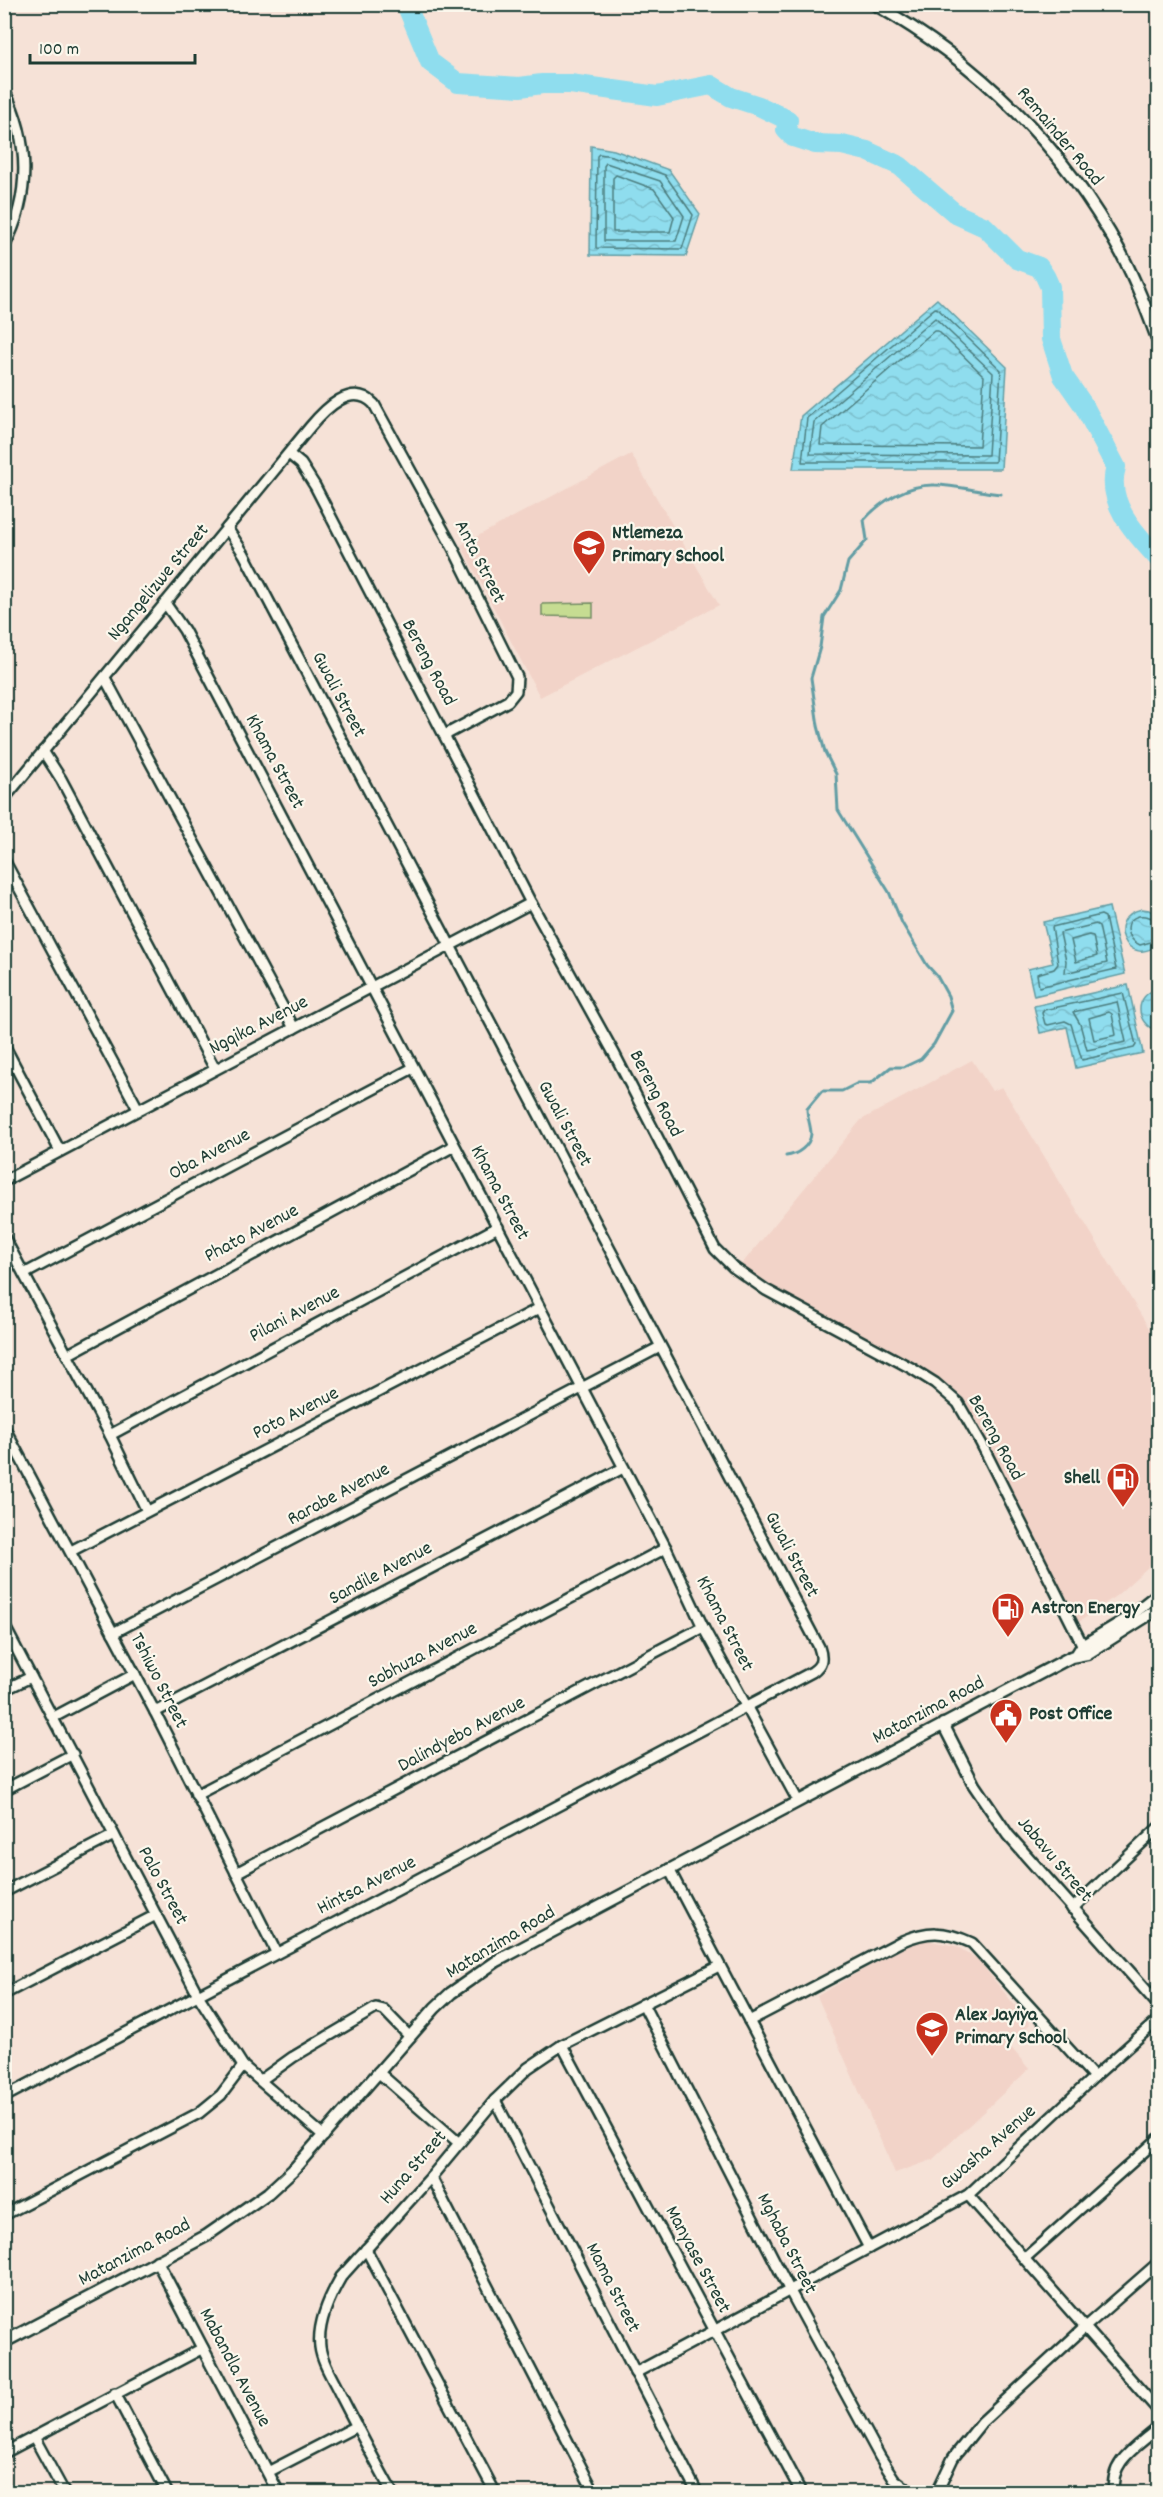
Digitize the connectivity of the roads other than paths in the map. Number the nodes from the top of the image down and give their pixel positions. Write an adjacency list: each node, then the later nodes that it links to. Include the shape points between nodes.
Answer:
1 (874, 4): 4 (street, Remainder Road, via 967,66 1011,104 1063,163 1121,254)
2 (4, 90): 3 (street, via 21,134 24,183 20,208)
3 (4, 247)
4 (1158, 341)
5 (348, 396): 6 (street, Ngangelizwe Street, via 322,413); 10 (street, Anta Street, via 362,396 374,404 453,548 517,677 516,691 508,701)
6 (289, 454): 7 (street, Ngangelizwe Street); 10 (street, Bereng Road, via 301,464 315,486)
7 (227, 528): 8 (street, Ngangelizwe Street); 15 (street, Gwali Street)
8 (165, 603): 9 (street, Ngangelizwe Street); 16 (street, Khama Street, via 184,630)
9 (105, 678): 11 (street, Ngangelizwe Street); 17 (street)
10 (446, 735): 14 (street, Bereng Road)
11 (43, 751): 12 (street, Ngangelizwe Street); 20 (street)
12 (4, 799)
13 (4, 860): 21 (street)
14 (531, 903): 15 (street, Ngqika Avenue); 43 (street, Bereng Road, via 715,1249 757,1285 911,1368 958,1404 981,1443)
15 (450, 947): 16 (street, Ngqika Avenue); 29 (street, Gwali Street)
16 (372, 988): 17 (street, Ngqika Avenue); 19 (street, Khama Street)
17 (294, 1028): 20 (street, Ngqika Avenue)
18 (4, 1045): 23 (street)
19 (413, 1068): 22 (street, Khama Street); 27 (street, Oba Avenue)
20 (215, 1069): 21 (street, Ngqika Avenue)
21 (138, 1109): 23 (street, Ngqika Avenue)
22 (454, 1146): 25 (street, Khama Street); 30 (street, Phato Avenue)
23 (60, 1151): 24 (street, Ngqika Avenue)
24 (4, 1181)
25 (498, 1227): 28 (street, Khama Street); 33 (street, Pilani Avenue)
26 (4, 1237): 27 (street)
27 (24, 1274): 30 (street)
28 (538, 1309): 31 (street, Khama Street); 35 (street, Poto Avenue)
29 (660, 1347): 31 (street, Rarabe Avenue); 47 (street, Gwali Street, via 821,1653 818,1668)
30 (67, 1355): 33 (street)
31 (582, 1389): 34 (street, Khama Street); 42 (street, Rarabe Avenue)
32 (4, 1427): 37 (street, Tshiwo Street)
33 (110, 1435): 35 (street)
34 (623, 1468): 36 (street, Khama Street); 48 (street, Sandile Avenue)
35 (147, 1511): 37 (street, Poto Avenue)
36 (666, 1548): 41 (street, Khama Street); 53 (street, Sobhuza Avenue)
37 (71, 1551): 42 (street, Tshiwo Street)
38 (1158, 1594): 43 (street, Matanzima Road)
39 (1158, 1609): 43 (street, Matanzima Road)
40 (4, 1625): 45 (street, Palo Street)
41 (704, 1627): 47 (street, Khama Street); 58 (street, Dalindyebo Avenue)
42 (113, 1633): 44 (street, Tshiwo Street)
43 (1082, 1651): 50 (street, Matanzima Road)
44 (135, 1674): 48 (street, Tshiwo Street); 49 (street)
45 (31, 1677): 46 (street); 49 (street, Palo Street)
46 (4, 1690)
47 (747, 1707): 54 (street, Khama Street); 62 (street, Hintsa Avenue)
48 (155, 1712): 53 (street, Tshiwo Street)
49 (54, 1717): 51 (street, Palo Street)
50 (943, 1724): 54 (street, Matanzima Road); 60 (street, Jabavu Street, via 991,1811)
51 (73, 1754): 52 (street); 56 (street, Palo Street)
52 (4, 1790)
53 (196, 1795): 58 (street, Tshiwo Street)
54 (798, 1801): 57 (street, Matanzima Road)
55 (1158, 1828): 60 (street)
56 (114, 1835): 59 (street); 61 (street, Palo Street)
57 (669, 1869): 63 (street); 70 (street, Matanzima Road, via 474,1976 435,2008)
58 (236, 1873): 62 (street, Tshiwo Street)
59 (4, 1892)
60 (1072, 1909): 67 (street, Jabavu Street)
61 (156, 1915): 64 (street); 65 (street, Palo Street)
62 (276, 1953): 65 (street, Hintsa Avenue)
63 (719, 1966): 66 (street, Huna Street); 69 (street)
64 (4, 1994)
65 (198, 1995): 72 (street, Palo Street); 76 (street, Hintsa Avenue)
66 (643, 2004): 71 (street, Huna Street); 89 (street, Mghaba Street)
67 (1158, 2004)
68 (1158, 2020): 74 (street, Gwasha Avenue)
69 (749, 2021): 74 (street, via 900,1942 914,1936 944,1933 972,1943); 84 (street)
70 (410, 2037): 73 (street, Matanzima Road); 75 (street, via 384,2010 376,2007)
71 (562, 2045): 77 (street, Huna Street, via 528,2068); 91 (street, Manyase Street)
72 (243, 2066): 75 (street, Palo Street); 83 (street, via 221,2095 199,2113)
73 (378, 2072): 78 (street, Matanzima Road); 80 (street)
74 (1094, 2077): 82 (street, Gwasha Avenue)
75 (261, 2080): 78 (street, Palo Street)
76 (4, 2097)
77 (495, 2100): 80 (street, Huna Street); 94 (street, Mama Street)
78 (324, 2136): 87 (street, Matanzima Road, via 293,2170 244,2211)
79 (1158, 2139): 86 (street)
80 (459, 2143): 81 (street, Huna Street)
81 (431, 2177): 85 (street, Huna Street); 108 (street)
82 (968, 2195): 84 (street, Gwasha Avenue); 86 (street)
83 (4, 2215)
84 (869, 2248): 89 (street, Gwasha Avenue)
85 (366, 2249): 97 (street, Huna Street, via 333,2291 320,2332 323,2358); 107 (street)
86 (1025, 2258): 90 (street)
87 (157, 2261): 92 (street, Matanzima Road); 93 (street, Mabandla Avenue)
88 (1157, 2267): 90 (street)
89 (790, 2291): 91 (street, Gwasha Avenue); 111 (street, Mghaba Street, via 887,2470)
90 (1085, 2327): 96 (street); 112 (street, via 970,2435 953,2458)
91 (714, 2331): 94 (street, Gwasha Avenue); 110 (street, Manyase Street)
92 (4, 2342)
93 (203, 2348): 95 (street); 101 (street, Mabandla Avenue)
94 (635, 2373): 109 (street, Mama Street)
95 (115, 2394): 99 (street); 104 (street)
96 (1158, 2410)
97 (357, 2426): 101 (street); 106 (street, Huna Street)
98 (1158, 2428): 102 (street, via 1114,2470)
99 (34, 2437): 100 (street); 103 (street)
100 (4, 2453)
101 (268, 2472): 105 (street, Mabandla Avenue)
102 (1113, 2492)
103 (64, 2493)
104 (167, 2493)
105 (278, 2493)
106 (392, 2493)
107 (495, 2493)
108 (594, 2493)
109 (697, 2493)
110 (801, 2493)
111 (911, 2493)
112 (937, 2493)

